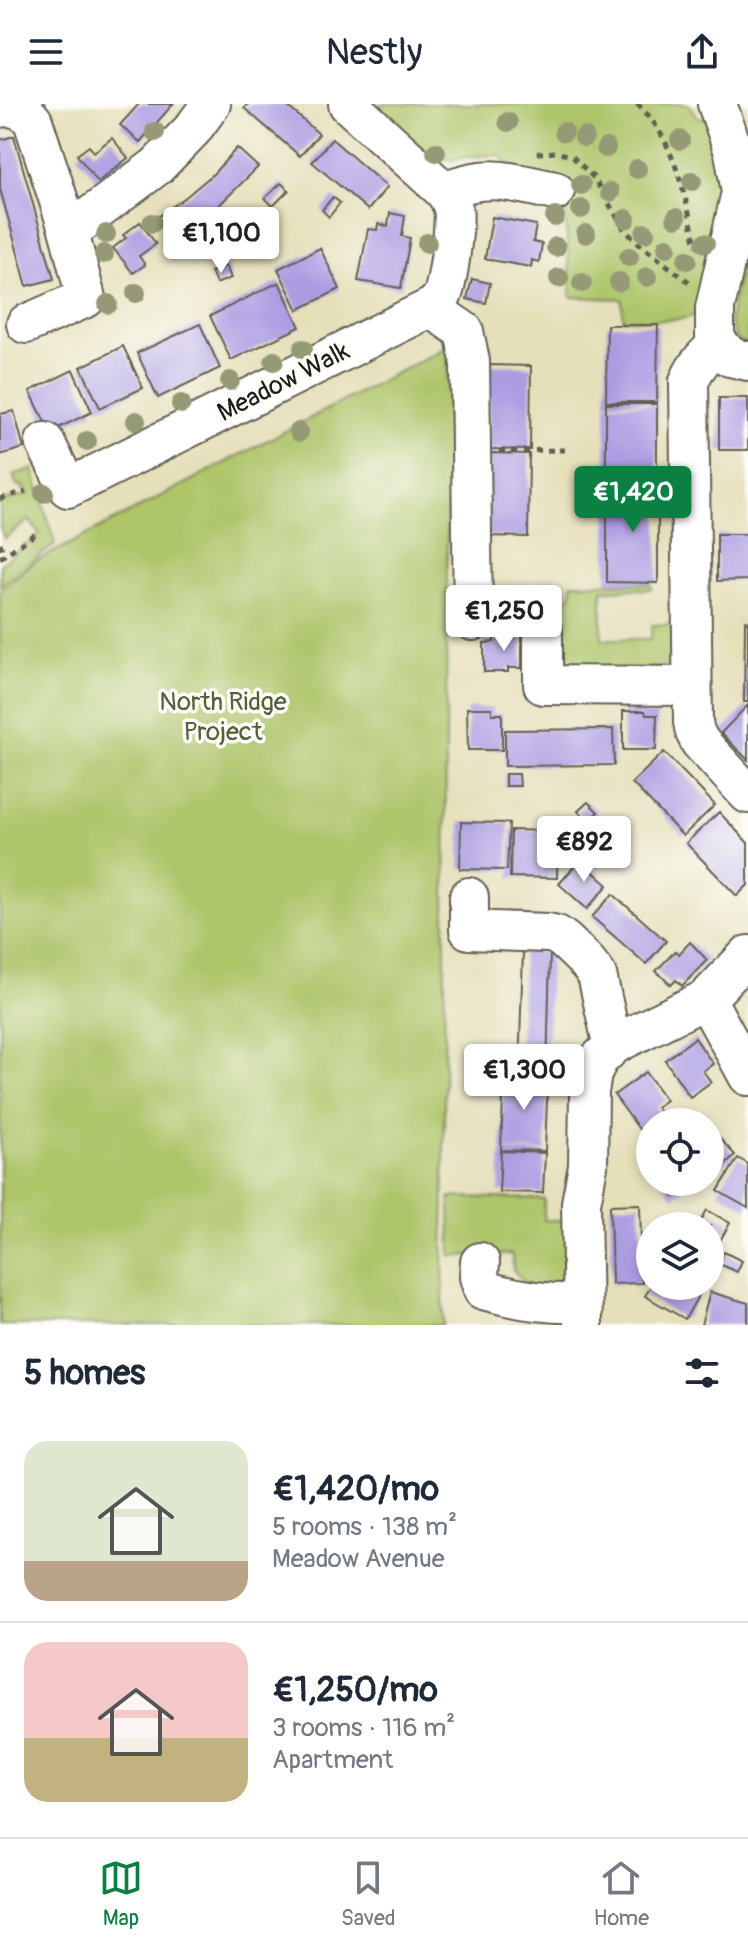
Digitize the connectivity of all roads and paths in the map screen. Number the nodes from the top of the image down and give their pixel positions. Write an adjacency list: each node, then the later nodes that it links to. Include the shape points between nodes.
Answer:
1 (211, 104): 10 (street, via 157,166)
2 (348, 104): 7 (street)
3 (637, 104): 11 (path, via 657,128 683,186)
4 (717, 104): 9 (street)
5 (0, 108): 10 (street, via 18,108 33,121)
6 (531, 153): 14 (path, via 573,157 594,178 624,229 689,282)
7 (444, 191): 8 (street, via 495,178); 12 (street, via 454,220 443,295)
8 (555, 191)
9 (744, 192): 14 (street)
10 (69, 232): 13 (street, via 86,298)
11 (697, 251)
12 (434, 306): 15 (street, Meadow Walk, via 68,488); 17 (street, via 464,331 470,361)
13 (26, 324)
14 (724, 338): 25 (street, via 695,367 689,381)
15 (45, 442)
16 (566, 450): 17 (path)
17 (471, 451): 23 (street)
18 (26, 491): 19 (path)
19 (0, 499)
20 (37, 533): 22 (path)
21 (0, 543): 22 (path)
22 (2, 557)
23 (473, 621)
24 (543, 632): 25 (street, via 543,685)
25 (692, 686): 26 (street, via 700,742)
26 (748, 794)
27 (469, 897): 30 (street, via 469,930 557,935 587,962 597,975)
28 (748, 955): 29 (street)
29 (706, 999): 30 (street); 31 (street)
30 (615, 1044): 33 (street, via 599,1059 589,1089 588,1166 581,1203)
31 (748, 1076)
32 (480, 1262): 33 (street, via 483,1290 558,1304)
33 (582, 1314)

